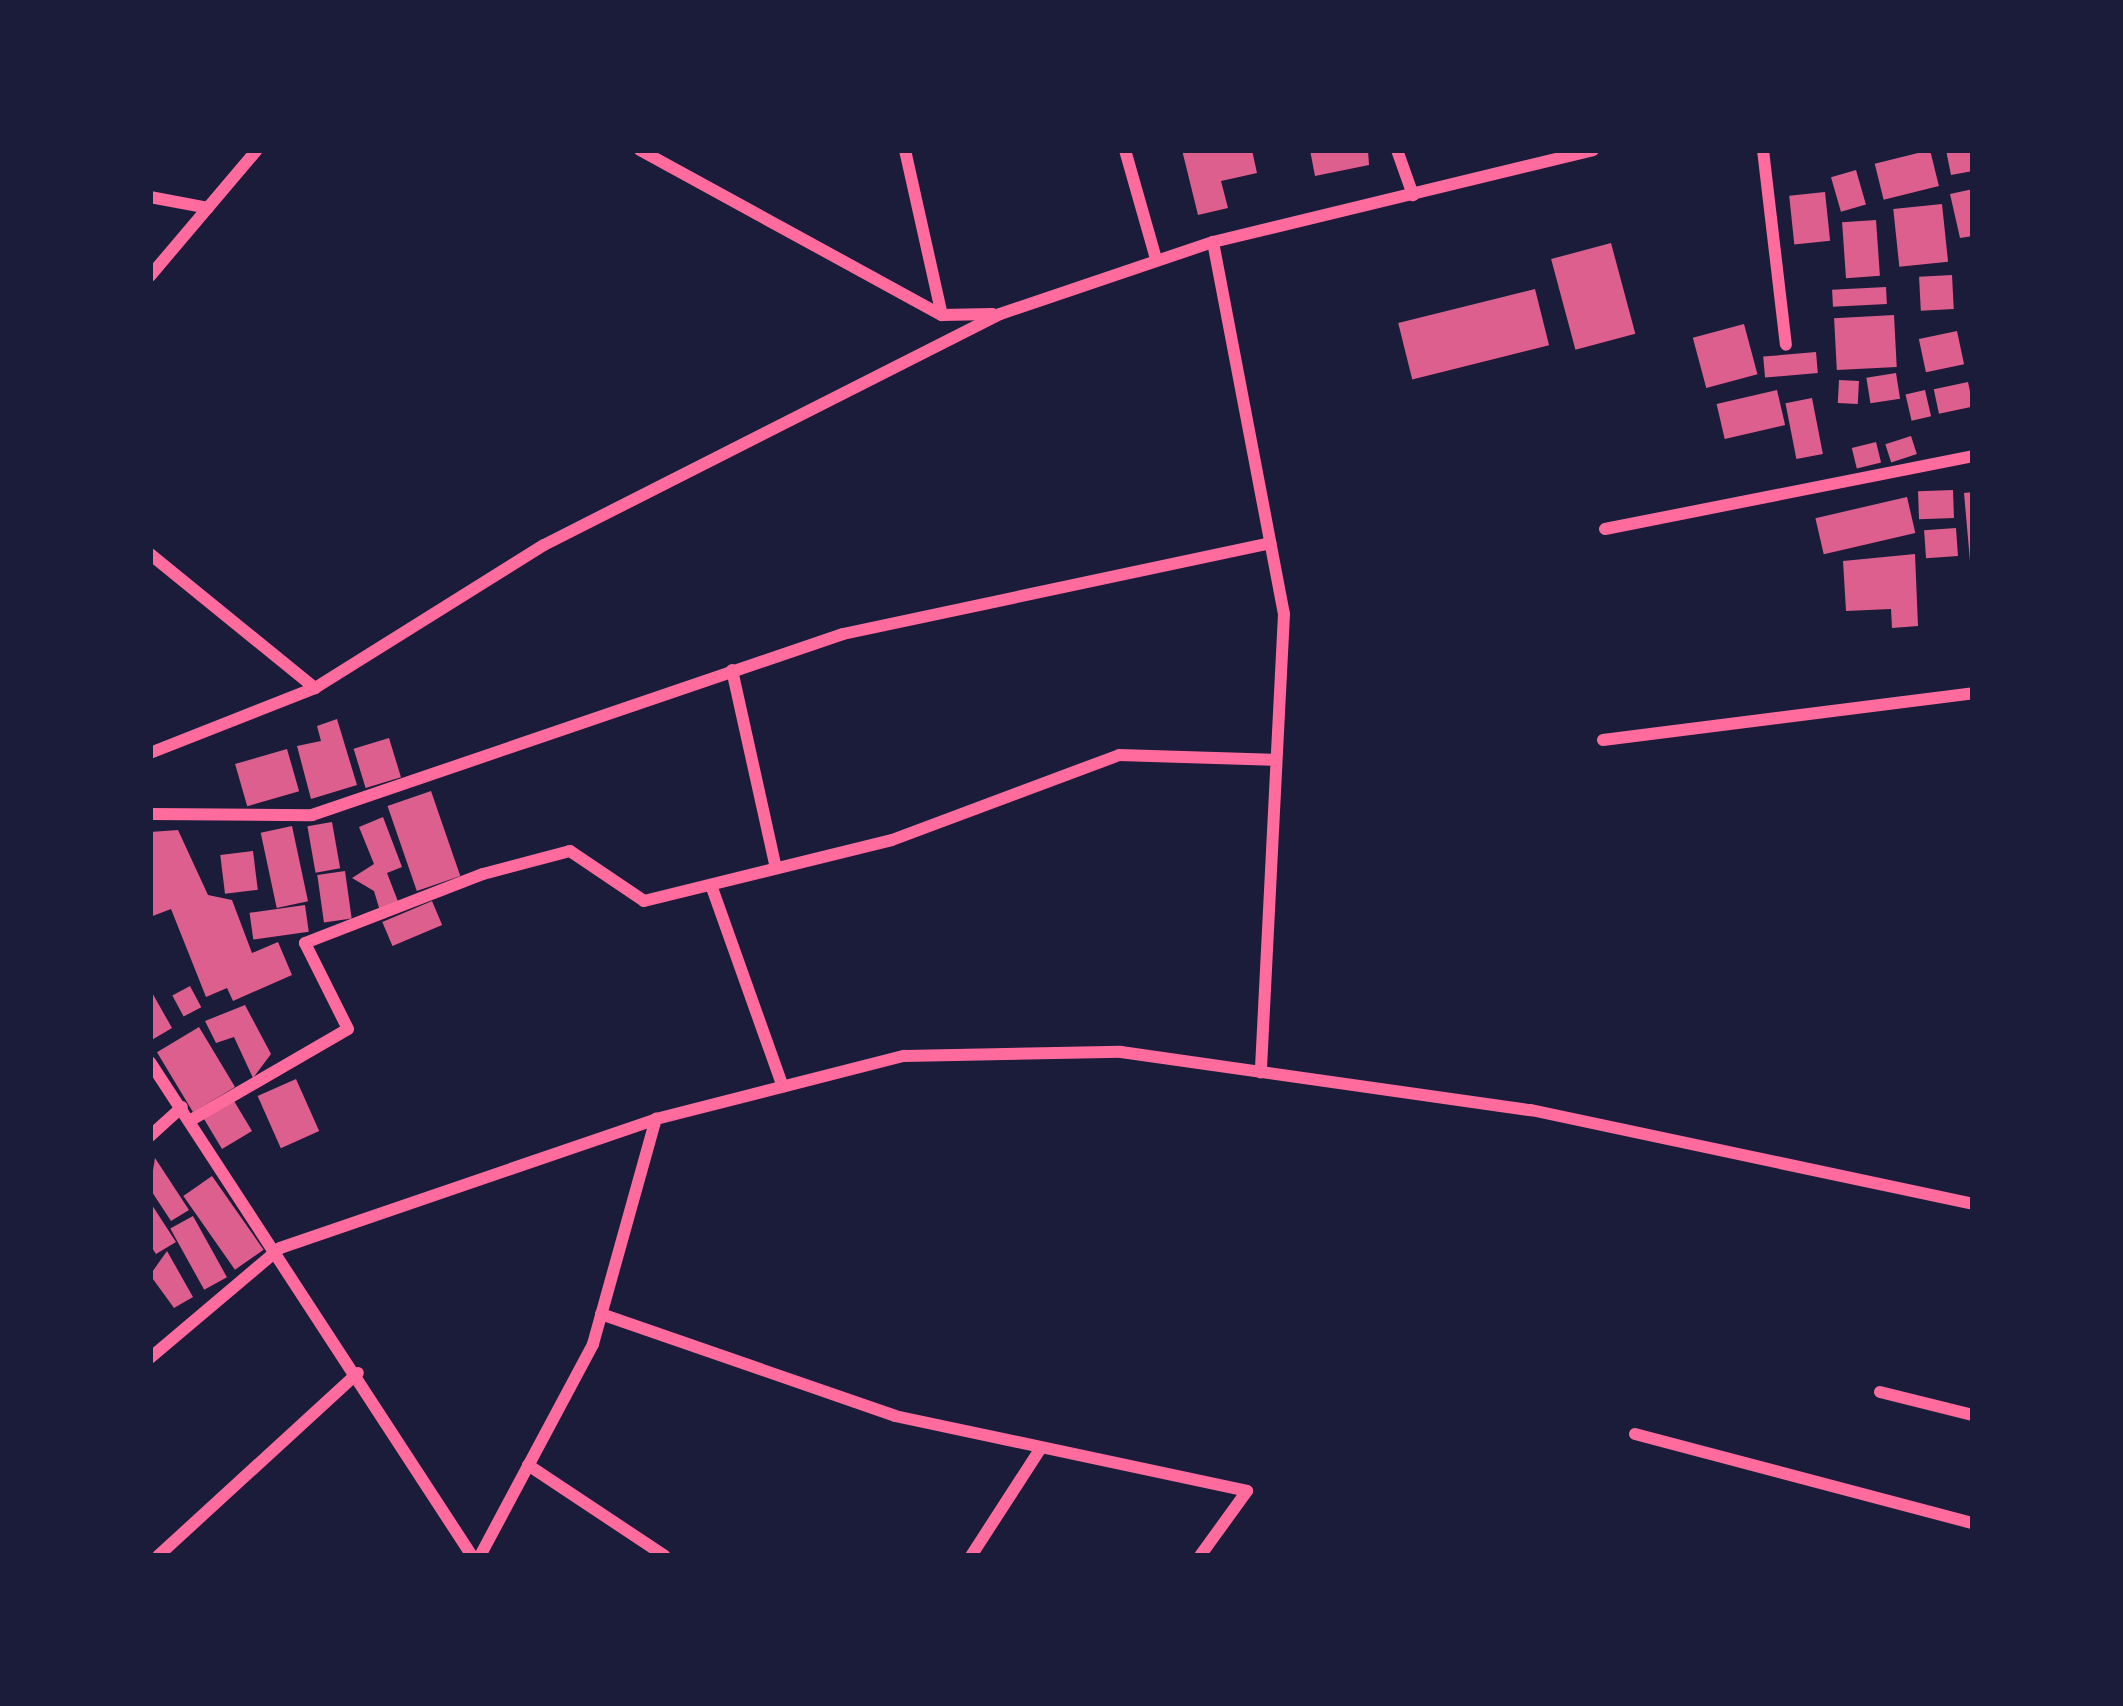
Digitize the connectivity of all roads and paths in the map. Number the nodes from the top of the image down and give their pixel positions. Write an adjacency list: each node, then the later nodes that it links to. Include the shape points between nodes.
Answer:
1 (257, 150): 10 (street)
2 (640, 150): 15 (street)
3 (905, 150): 15 (street)
4 (1125, 150): 12 (street)
5 (1396, 150): 8 (street)
6 (1593, 150): 8 (street)
7 (1763, 150): 16 (street)
8 (1413, 195): 11 (street)
9 (150, 196): 10 (street)
10 (208, 208): 13 (street)
11 (1214, 242): 12 (street); 19 (street)
12 (1156, 259): 14 (street)
13 (150, 276)
14 (1000, 314): 15 (street); 22 (street, via 544,545)
15 (942, 315)
16 (1786, 345)
17 (1973, 456): 18 (street)
18 (1605, 529)
19 (1270, 543): 21 (street, via 843,634); 26 (street, via 1284,614)
20 (150, 554): 22 (street)
21 (732, 670): 27 (street, via 312,815); 28 (street)
22 (315, 688): 25 (street)
23 (1973, 693): 24 (street)
24 (1603, 740)
25 (150, 753)
26 (1276, 760): 28 (street, via 1119,755 892,840); 31 (street)
27 (150, 814)
28 (776, 868): 29 (street)
29 (711, 885): 32 (street); 35 (street, via 644,901 570,850 305,943 348,1029)
30 (150, 1062): 33 (street)
31 (1261, 1072): 32 (street, via 1121,1052 904,1057); 37 (street, via 1531,1110)
32 (783, 1087): 34 (street)
33 (182, 1107): 35 (street); 36 (street)
34 (656, 1119): 38 (street); 39 (street)
35 (190, 1120): 38 (street)
36 (150, 1136)
37 (1973, 1204)
38 (280, 1248): 40 (street); 41 (street)
39 (602, 1313): 45 (street, via 895,1416); 46 (street)
40 (150, 1358)
41 (358, 1373): 48 (street); 49 (street)
42 (1880, 1392): 43 (street)
43 (1973, 1415)
44 (1635, 1434): 47 (street)
45 (1041, 1448): 51 (street); 52 (street, via 1247,1491)
46 (529, 1465): 49 (street); 50 (street)
47 (1973, 1523)
48 (158, 1556)
49 (476, 1556)
50 (665, 1556)
51 (970, 1556)
52 (1200, 1556)

